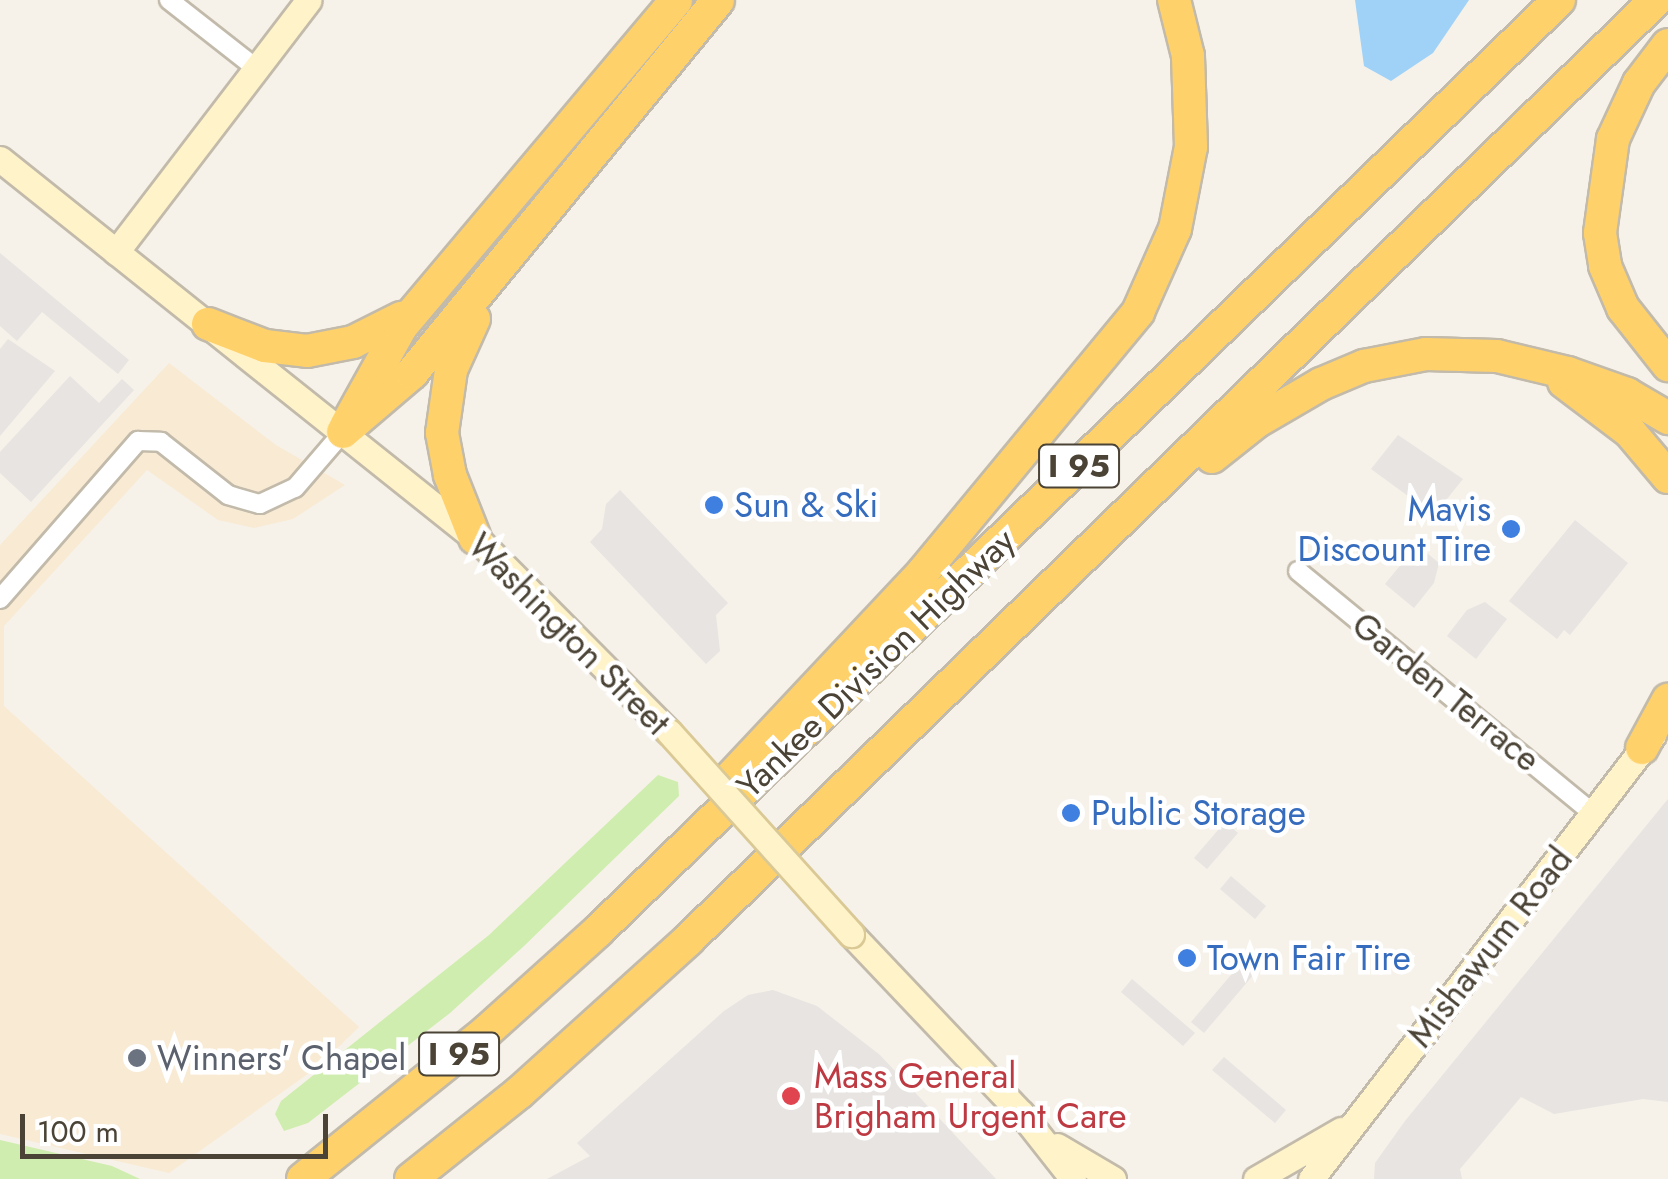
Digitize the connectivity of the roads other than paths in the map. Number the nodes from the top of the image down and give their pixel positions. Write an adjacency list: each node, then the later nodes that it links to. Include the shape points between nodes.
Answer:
1 (169, 0): 9 (street)
2 (309, 0): 9 (main road)
3 (676, 0): 13 (highway)
4 (718, 0): 11 (highway)
5 (1174, 0): 29 (highway, via 1188,56 1191,148 1175,229 1138,312 924,571 761,742)
6 (1559, 0): 29 (highway, Yankee Division Highway / I 95)
7 (1656, 0): 23 (highway, Yankee Division Highway / I 95)
8 (1668, 45): 15 (highway, via 1639,84 1613,139 1600,233 1605,266 1624,308)
9 (256, 69): 12 (main road)
10 (0, 159): 12 (main road, Washington Street)
11 (512, 250): 18 (highway, via 405,382); 20 (highway, via 458,352 442,410 450,475)
12 (116, 252): 14 (main road, Washington Street)
13 (424, 300): 14 (highway, via 376,332 318,350 265,346); 18 (highway, via 381,354)
14 (208, 324): 18 (main road, Washington Street)
15 (1668, 365)
16 (1544, 368): 17 (highway, via 1609,386); 19 (highway, via 1622,425); 23 (highway, via 1478,354 1426,354 1376,363 1321,384 1256,422)
17 (1668, 418)
18 (344, 432): 20 (main road, Washington Street); 22 (street, via 286,495 260,504 228,495 160,442 138,441)
19 (1668, 477)
20 (475, 538): 31 (main road, Washington Street, bridge, via 669,732)
21 (1298, 571): 28 (street, Garden Terrace)
22 (0, 599)
23 (1038, 599): 32 (highway, Yankee Division Highway / I 95, via 660,966)
24 (1668, 700): 27 (highway)
25 (1668, 714): 27 (main road, Mishawum Road)
26 (1668, 726): 27 (main road)
27 (1642, 748): 28 (main road, Mishawum Road)
28 (1593, 814): 30 (main road, Mishawum Road)
29 (598, 931): 33 (highway, Yankee Division Highway / I 95)
30 (1368, 1107): 38 (main road, via 1318,1147); 39 (main road, Mishawum Road)
31 (1021, 1112): 36 (main road, Washington Street); 37 (main road, via 1073,1159)
32 (463, 1140): 34 (highway, Yankee Division Highway / I 95); 35 (highway)
33 (303, 1179)
34 (411, 1179)
35 (419, 1179)
36 (1073, 1179)
37 (1113, 1179)
38 (1256, 1179)
39 (1311, 1179)

